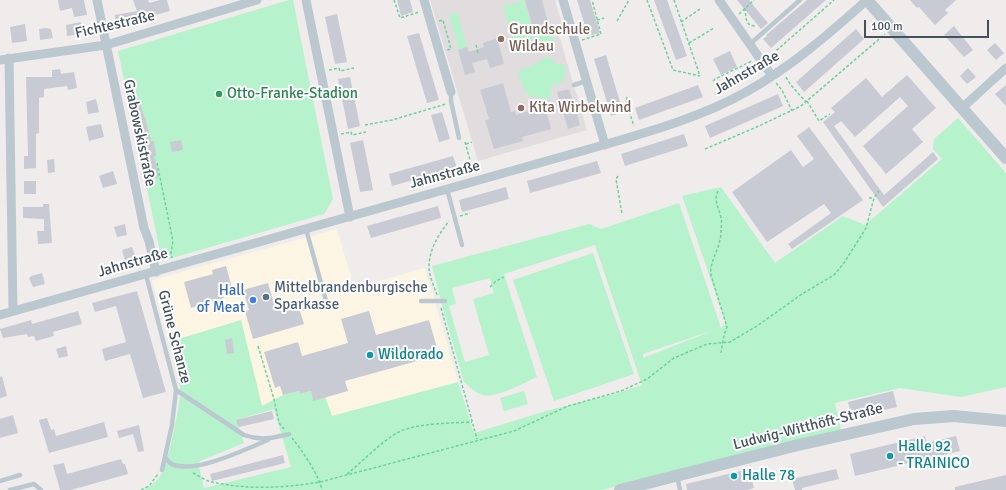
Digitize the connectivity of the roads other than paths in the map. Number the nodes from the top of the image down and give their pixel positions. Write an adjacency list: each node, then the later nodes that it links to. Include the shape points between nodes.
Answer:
1 (97, 0): 10 (street, Grabowskistraße)
2 (257, 0): 10 (street, Fichtestraße)
3 (306, 0): 22 (street)
4 (424, 0): 16 (street)
5 (563, 0): 14 (street)
6 (720, 0): 9 (street)
7 (800, 0): 9 (lane)
8 (867, 0): 13 (street, Jahnstraße, via 816,45); 17 (street)
9 (750, 44): 13 (street)
10 (106, 45): 11 (street, Fichtestraße); 25 (street, Grabowskistraße)
11 (5, 59): 30 (street)
12 (1006, 68): 17 (street)
13 (772, 76): 19 (street, Jahnstraße, via 746,92 692,117)
14 (586, 81): 15 (lane); 19 (street)
15 (574, 85)
16 (451, 92): 18 (lane)
17 (962, 108): 20 (street)
18 (459, 138)
19 (605, 145): 21 (street, Jahnstraße)
20 (1006, 158)
21 (447, 189): 22 (street, Jahnstraße); 24 (lane)
22 (350, 217): 23 (street, Jahnstraße)
23 (306, 229): 25 (street, Jahnstraße); 29 (lane)
24 (462, 245)
25 (156, 272): 26 (street, Jahnstraße)
26 (146, 275): 30 (street, Jahnstraße); 32 (lane, Grüne Schanze)
27 (445, 301): 28 (lane)
28 (421, 302)
29 (328, 308)
30 (13, 311): 31 (street, Jahnstraße)
31 (0, 315)
32 (176, 390): 35 (lane, via 244,435); 36 (lane, Grüne Schanze)
33 (1006, 421): 39 (street, Ludwig-Witthöft-Straße, via 954,416 914,418)
34 (289, 434): 35 (lane)
35 (269, 439): 36 (lane, via 231,456 199,465 175,465)
36 (165, 457): 37 (lane, Grüne Schanze)
37 (162, 470)
38 (20, 475): 40 (lane)
39 (676, 476): 41 (street, Ludwig-Witthöft-Straße); 44 (lane)
40 (0, 481)
41 (624, 489)
42 (10, 490): 43 (lane, via 34,484)
43 (41, 490)
44 (680, 490)

